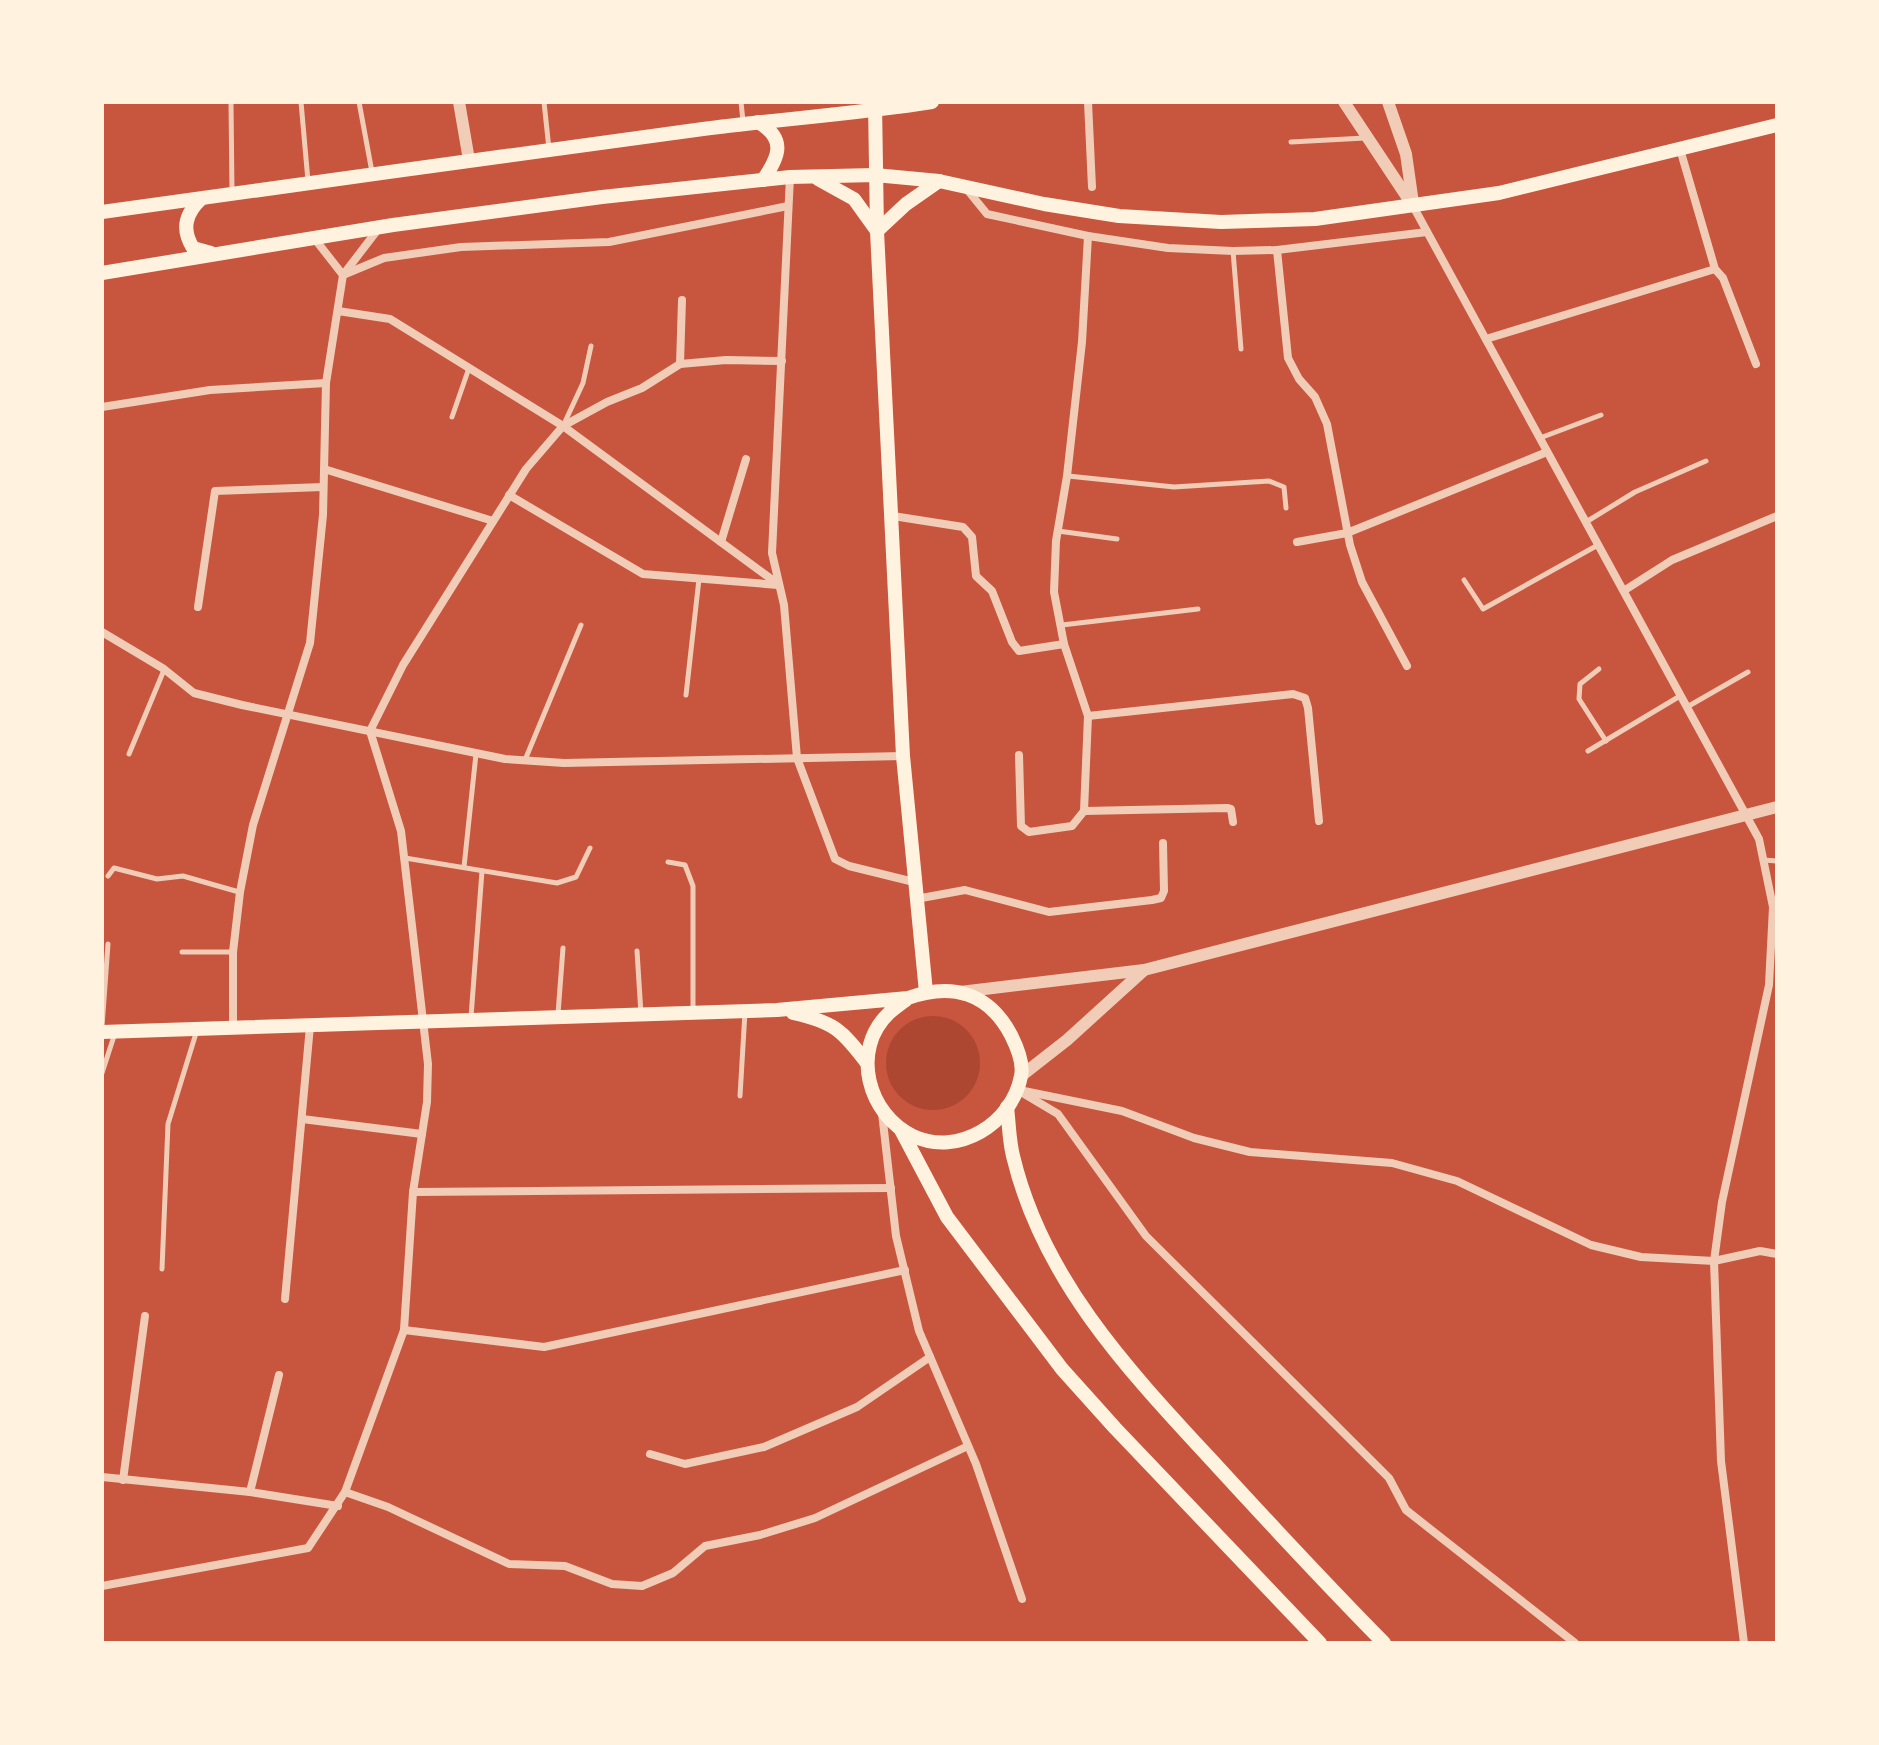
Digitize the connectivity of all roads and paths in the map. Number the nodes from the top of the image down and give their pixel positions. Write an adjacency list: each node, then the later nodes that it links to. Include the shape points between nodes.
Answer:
1 (231, 102): 28 (lane)
2 (301, 102): 25 (lane)
3 (359, 102): 19 (lane)
4 (459, 102): 18 (street)
5 (544, 102): 17 (lane)
6 (741, 102): 12 (lane)
7 (932, 102): 11 (main road)
8 (1088, 102): 27 (street)
9 (1344, 102): 14 (street)
10 (1388, 102): 31 (street, via 1406,154)
11 (875, 107): 12 (main road); 20 (main road)
12 (751, 123): 17 (main road); 23 (main road, via 768,128 777,147)
13 (1777, 125): 16 (main road)
14 (1366, 138): 15 (lane); 31 (street)
15 (1291, 142)
16 (1680, 149): 31 (main road, via 1499,193); 41 (street)
17 (549, 150): 18 (main road)
18 (469, 160): 19 (main road)
19 (373, 174): 25 (main road)
20 (875, 175): 21 (main road); 24 (main road); 34 (main road)
21 (810, 176): 22 (main road); 34 (main road, via 854,199)
22 (790, 177): 23 (main road); 30 (street)
23 (763, 180): 33 (main road)
24 (939, 181): 26 (main road); 34 (main road)
25 (308, 183): 28 (main road)
26 (964, 186): 31 (main road, via 1092,213 1221,222 1315,219); 36 (street, via 987,214)
27 (1092, 187)
28 (232, 194): 29 (main road)
29 (202, 198): 32 (main road); 40 (main road, via 187,218 187,239 193,248)
30 (788, 206): 43 (street, via 609,242 461,247 384,258); 49 (street)
31 (1413, 206): 35 (street)
32 (102, 212)
33 (380, 227): 37 (main road); 43 (street)
34 (877, 231): 67 (main road)
35 (1427, 232): 38 (street); 46 (street)
36 (1088, 236): 39 (street); 63 (street)
37 (313, 237): 40 (main road); 43 (street)
38 (1277, 250): 39 (street); 72 (street, via 1288,358 1327,424)
39 (1233, 251): 48 (lane)
40 (217, 255): 42 (main road)
41 (1715, 269): 46 (street); 51 (street)
42 (102, 273)
43 (343, 275): 45 (street)
44 (682, 300): 50 (street)
45 (338, 311): 52 (street, via 390,319); 53 (street)
46 (1486, 339): 58 (street)
47 (591, 346): 57 (lane, via 583,383)
48 (1241, 349)
49 (782, 361): 50 (street); 79 (street, via 772,553)
50 (680, 364): 57 (street)
51 (1756, 364)
52 (469, 368): 56 (lane); 57 (street)
53 (326, 383): 54 (street, via 210,390); 62 (street)
54 (102, 407)
55 (1601, 415): 58 (lane)
56 (452, 417)
57 (563, 426): 65 (street); 74 (street)
58 (1540, 438): 59 (street)
59 (1547, 452): 70 (street); 72 (street)
60 (746, 459): 74 (street)
61 (1706, 461): 70 (lane, via 1635,492)
62 (324, 469): 64 (street); 69 (street)
63 (1067, 476): 66 (lane, via 1174,487 1269,481 1284,487); 71 (street)
64 (323, 487): 81 (street, via 215,491); 94 (street, via 310,643)
65 (509, 495): 69 (street); 77 (street, via 643,574)
66 (1286, 508)
67 (893, 516): 86 (street, via 963,527 972,537 976,576 992,591 1019,651); 102 (main road)
68 (1777, 516): 80 (street, via 1672,560)
69 (493, 521): 96 (street, via 403,665)
70 (1586, 522): 76 (street)
71 (1058, 531): 73 (lane); 84 (street, via 1054,592)
72 (1347, 533): 75 (street); 87 (street, via 1362,582)
73 (1117, 539)
74 (721, 542): 79 (street)
75 (1297, 542)
76 (1598, 545): 78 (lane, via 1483,609); 80 (street)
77 (699, 579): 79 (street); 91 (lane)
78 (1464, 580)
79 (778, 585): 103 (street)
80 (1625, 590): 92 (street)
81 (198, 607)
82 (1198, 609): 84 (lane)
83 (581, 625): 104 (lane)
84 (1062, 625): 86 (street)
85 (102, 632): 88 (street)
86 (1064, 644): 95 (street)
87 (1407, 666)
88 (164, 669): 94 (street, via 194,693); 100 (lane)
89 (1599, 669): 97 (lane, via 1580,684 1579,699)
90 (1748, 672): 93 (lane)
91 (686, 695)
92 (1681, 695): 93 (street); 97 (lane)
93 (1687, 707): 107 (street)
94 (289, 715): 96 (street); 120 (street, via 253,825)
95 (1088, 716): 106 (street); 108 (street, via 1293,694 1305,698)
96 (370, 731): 99 (street); 112 (street)
97 (1606, 741): 98 (lane)
98 (1588, 751)
99 (476, 753): 104 (street); 116 (lane)
100 (129, 754)
101 (1019, 755): 106 (street, via 1025,830 1072,826)
102 (903, 756): 103 (street); 119 (main road)
103 (797, 758): 104 (street); 119 (street, via 835,859)
104 (525, 761)
105 (1777, 807): 107 (street)
106 (1084, 811): 109 (street, via 1227,808)
107 (1747, 816): 113 (street); 127 (street)
108 (1319, 821)
109 (1233, 822)
110 (1163, 843): 121 (street, via 1161,898 1049,912 965,890)
111 (590, 848): 117 (lane, via 576,877 557,883)
112 (405, 858): 116 (lane); 136 (street)
113 (1763, 860): 114 (lane); 154 (street, via 1773,907 1769,985)
114 (1777, 861)
115 (668, 862): 133 (lane, via 685,865 693,886)
116 (464, 868): 117 (lane)
117 (482, 871): 137 (lane)
118 (108, 876): 120 (lane, via 114,868 157,879 183,876)
119 (914, 882): 121 (main road)
120 (240, 892): 126 (street)
121 (916, 899): 128 (main road)
122 (108, 944): 141 (lane)
123 (563, 948): 135 (lane)
124 (637, 951): 134 (lane)
125 (182, 952): 126 (lane)
126 (233, 952): 139 (street)
127 (1144, 970): 129 (street); 144 (street)
128 (926, 992): 129 (main road); 130 (main road)
129 (960, 992): 144 (main road, via 984,1002 1003,1020 1021,1059)
130 (908, 998): 131 (main road); 142 (main road, via 887,1014 873,1037)
131 (777, 1010): 132 (main road); 142 (main road, via 823,1019 848,1037)
132 (745, 1011): 133 (main road); 145 (lane)
133 (693, 1013): 134 (main road)
134 (641, 1015): 135 (main road)
135 (558, 1018): 137 (main road)
136 (423, 1021): 137 (main road); 138 (main road); 150 (street, via 428,1064)
137 (471, 1021)
138 (310, 1026): 139 (main road); 148 (street)
139 (233, 1028): 140 (main road)
140 (197, 1029): 141 (main road); 155 (lane, via 168,1124)
141 (106, 1030): 143 (lane)
142 (867, 1063): 147 (main road, via 870,1089)
143 (102, 1073)
144 (1018, 1083): 146 (main road); 154 (street, via 1250,1152 1392,1163 1457,1181 1591,1245 1641,1257); 173 (street, via 1058,1114 1146,1236 1389,1478 1406,1510)
145 (740, 1096)
146 (1007, 1107): 149 (main road, via 971,1138 947,1143); 172 (main road, via 1012,1152 1026,1201 1050,1257 1088,1319 1143,1386)
147 (882, 1112): 149 (main road); 151 (street)
148 (302, 1119): 150 (street); 157 (street)
149 (901, 1130): 171 (main road, via 947,1217 1062,1369)
150 (422, 1134): 152 (street)
151 (891, 1188): 152 (street); 156 (street)
152 (413, 1192): 159 (street)
153 (1777, 1254): 154 (street, via 1760,1251)
154 (1714, 1261): 174 (street, via 1721,1461)
155 (162, 1269)
156 (905, 1270): 159 (street, via 544,1347); 160 (street)
157 (285, 1299)
158 (145, 1316): 165 (street)
159 (404, 1330): 167 (street)
160 (930, 1357): 162 (street); 163 (street, via 857,1407 764,1447 685,1464)
161 (279, 1375): 166 (street)
162 (968, 1446): 167 (street, via 815,1518 705,1546 673,1573 642,1586 612,1584 565,1566 509,1564); 170 (street)
163 (650, 1454)
164 (102, 1477): 165 (street)
165 (123, 1480): 166 (street)
166 (250, 1492): 168 (street)
167 (345, 1492): 168 (street)
168 (338, 1506): 169 (street, via 308,1548)
169 (102, 1586)
170 (1022, 1599)
171 (1320, 1643)
172 (1384, 1643)
173 (1575, 1643)
174 (1744, 1643)

